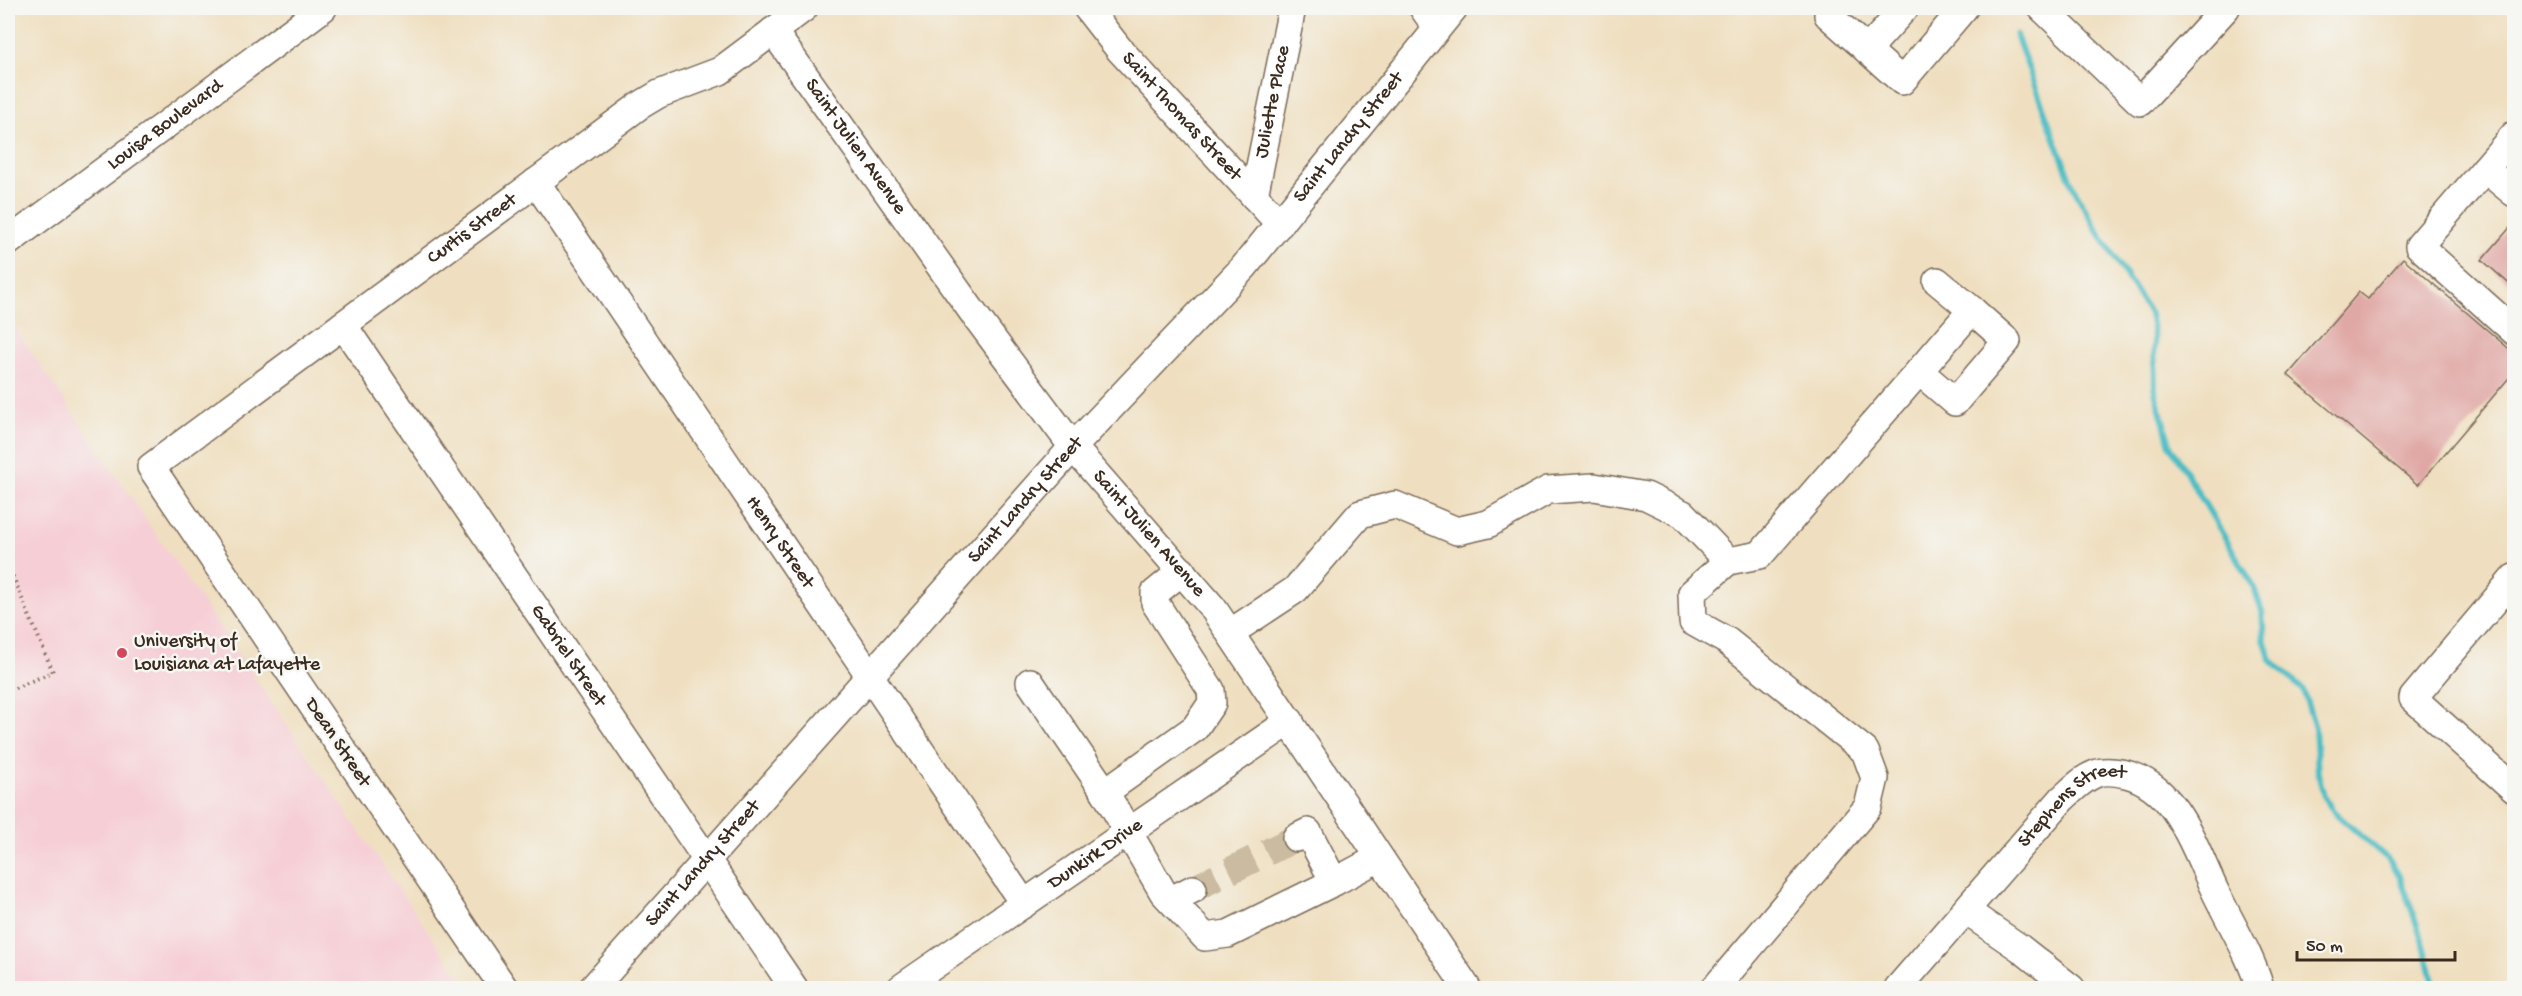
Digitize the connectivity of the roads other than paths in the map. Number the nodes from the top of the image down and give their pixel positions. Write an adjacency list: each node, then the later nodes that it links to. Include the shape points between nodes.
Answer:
1 (323, 8): 19 (street, Louisa Boulevard)
2 (804, 8): 11 (street, Curtis Street)
3 (1087, 8): 17 (street, Saint Thomas Street, via 1119,49)
4 (1292, 8): 17 (street, Juliette Place)
5 (1835, 8): 12 (street, via 1828,15)
6 (1905, 8): 12 (street)
7 (1964, 8): 12 (street, via 1902,81)
8 (2042, 8): 9 (street, via 2140,102)
9 (2226, 8)
10 (1438, 14): 18 (street, Saint Landry Street)
11 (773, 32): 15 (street, Curtis Street, via 720,71 659,94 639,106); 25 (street, Saint Julien Avenue)
12 (1867, 50)
13 (2514, 135): 14 (street)
14 (2485, 169): 16 (street); 23 (street, via 2419,246)
15 (536, 182): 22 (street, Curtis Street); 31 (street, Henry Street)
16 (2514, 193)
17 (1254, 196): 18 (street, Saint Thomas Street)
18 (1280, 224): 25 (street, Saint Landry Street, via 1196,319)
19 (8, 242)
20 (1937, 281): 21 (street)
21 (1972, 310): 24 (street); 24 (street, via 2007,341 1956,402)
22 (343, 325): 26 (street, Curtis Street); 39 (street, Gabriel Street)
23 (2514, 331)
24 (1919, 371): 27 (street, via 1760,555)
25 (1073, 447): 28 (street, Saint Julien Avenue); 31 (street, Saint Landry Street)
26 (151, 467): 43 (street, Dean Street)
27 (1728, 561): 30 (street, via 1683,514 1646,496 1594,486 1548,490 1488,524 1457,531 1395,505 1360,514 1295,590); 48 (street, via 1692,593 1693,622 1727,641 1865,751 1875,778 1868,807)
28 (1182, 571): 30 (street, Saint Julien Avenue); 35 (street, via 1155,593 1155,603 1211,690 1212,703 1195,728)
29 (2514, 578): 34 (street, via 2413,698)
30 (1230, 633): 33 (street, Saint Julien Avenue)
31 (870, 677): 39 (street, Saint Landry Street); 41 (street, Henry Street)
32 (1030, 682): 35 (street)
33 (1290, 721): 36 (street, Dunkirk Drive); 38 (street, Saint Julien Avenue)
34 (2514, 789)
35 (1105, 792): 36 (street)
36 (1130, 831): 40 (street, via 1163,892 1182,895 1205,937 1228,934); 41 (street, Dunkirk Drive)
37 (1296, 838): 40 (street, via 1308,832)
38 (1379, 858): 40 (street); 47 (street, Saint Julien Avenue)
39 (706, 860): 44 (street, Saint Landry Street); 45 (street, Gabriel Street)
40 (1334, 882)
41 (1024, 904): 46 (street, Dunkirk Drive)
42 (1966, 911): 49 (street, Stephens Street); 50 (street); 51 (street, Stephens Street, via 2062,799 2096,773 2123,773 2152,784 2177,813)
43 (504, 988)
44 (593, 988)
45 (794, 988)
46 (901, 988)
47 (1467, 988)
48 (1715, 988)
49 (1898, 988)
50 (2071, 988)
51 (2260, 988)

